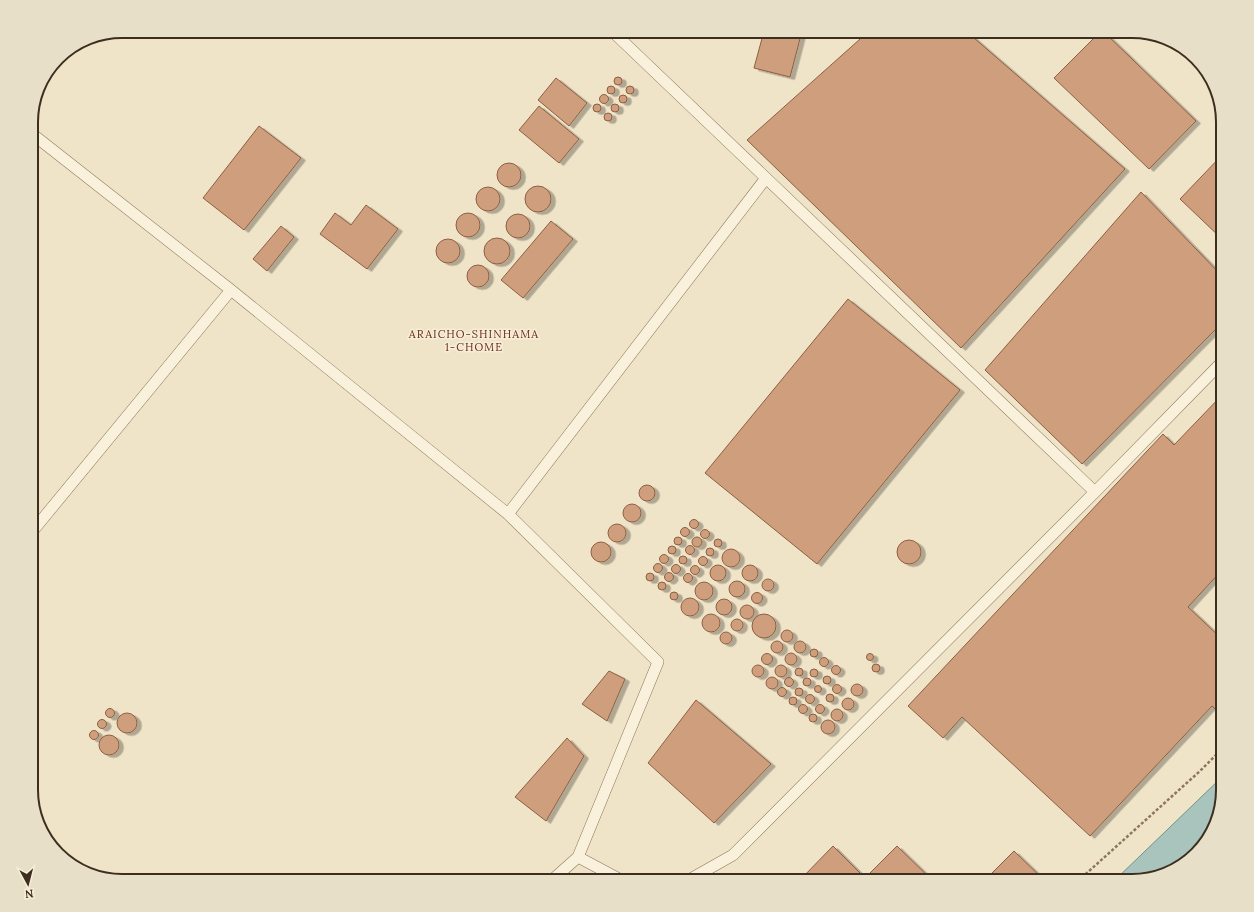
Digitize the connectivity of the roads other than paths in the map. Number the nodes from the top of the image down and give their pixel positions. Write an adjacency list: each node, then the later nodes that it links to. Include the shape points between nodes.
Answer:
1 (619, 38): 3 (lane)
2 (38, 138): 4 (lane)
3 (766, 178): 6 (lane); 7 (lane)
4 (231, 290): 7 (lane); 8 (lane)
5 (1216, 368): 6 (lane)
6 (1095, 492): 12 (lane, via 732,855)
7 (508, 514): 9 (lane, via 658,662)
8 (38, 524)
9 (578, 857): 10 (lane); 11 (lane)
10 (559, 874)
11 (610, 874)
12 (699, 874)

